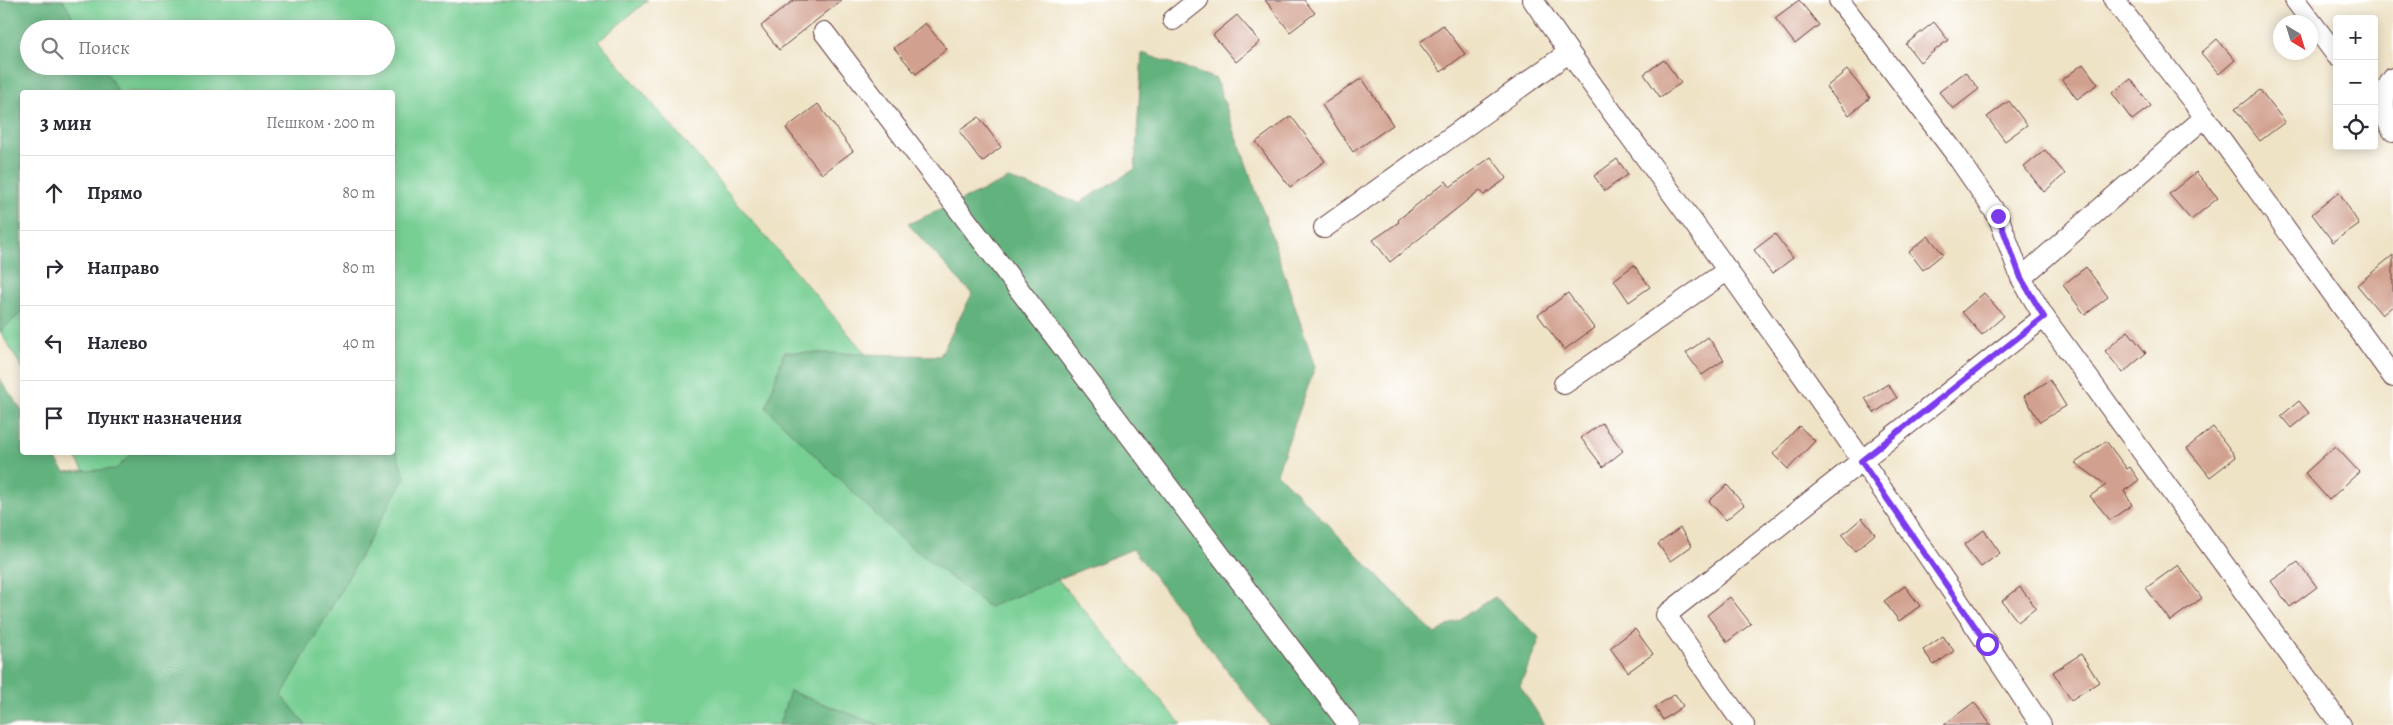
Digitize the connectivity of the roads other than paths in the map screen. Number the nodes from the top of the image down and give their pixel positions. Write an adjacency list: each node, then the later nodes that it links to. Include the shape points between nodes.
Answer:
1 (1198, 0): 6 (street)
2 (1533, 0): 9 (street)
3 (1839, 0): 16 (street, via 1954,152 1998,216)
4 (2114, 0): 12 (street)
5 (2295, 0): 8 (street)
6 (1173, 20)
7 (824, 32): 21 (street)
8 (2333, 51)
9 (1568, 53): 14 (street); 15 (street)
10 (2393, 78): 13 (street, via 2383,105)
11 (2378, 111): 13 (street)
12 (2205, 117): 16 (street); 18 (street)
13 (2391, 129)
14 (1324, 228)
15 (1728, 270): 19 (street); 20 (street)
16 (2021, 278): 17 (street)
17 (2044, 317): 20 (street); 24 (street)
18 (2393, 377)
19 (1564, 384)
20 (1861, 461): 22 (street, via 1666,615); 23 (street)
21 (1350, 725)
22 (1744, 725)
23 (2041, 725)
24 (2341, 725)

